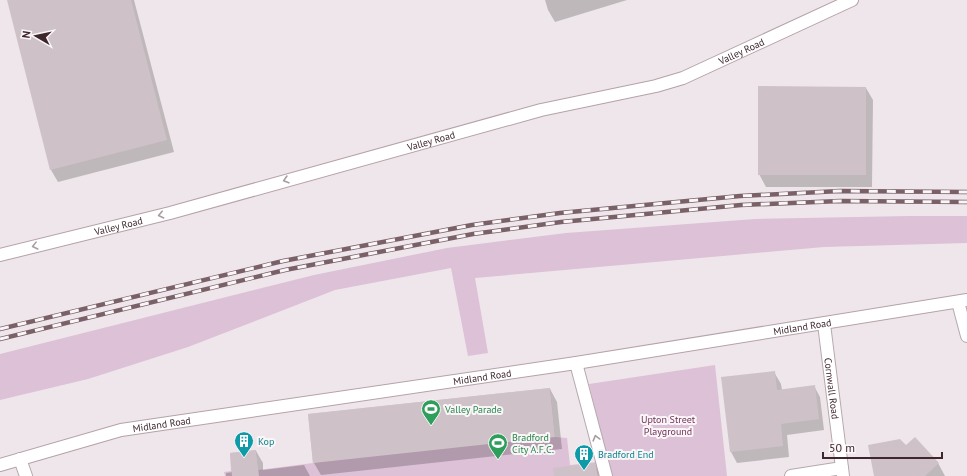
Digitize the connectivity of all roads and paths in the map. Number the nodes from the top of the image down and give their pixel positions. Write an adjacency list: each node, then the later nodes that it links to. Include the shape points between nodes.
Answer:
1 (852, 0): 2 (street, Valley Road, one-way to 2, via 683,78 541,110 170,213)
2 (0, 255)
3 (962, 301): 4 (street, Midland Road); 5 (street)
4 (824, 324): 6 (street, Midland Road); 9 (street, Cornwall Road)
5 (967, 336)
6 (576, 363): 7 (street, Midland Road, via 121,430); 11 (street, one-way to 6)
7 (20, 459): 8 (street, Midland Road); 10 (street)
8 (0, 465)
9 (842, 472): 12 (street)
10 (26, 476)
11 (606, 476)
12 (791, 476)

